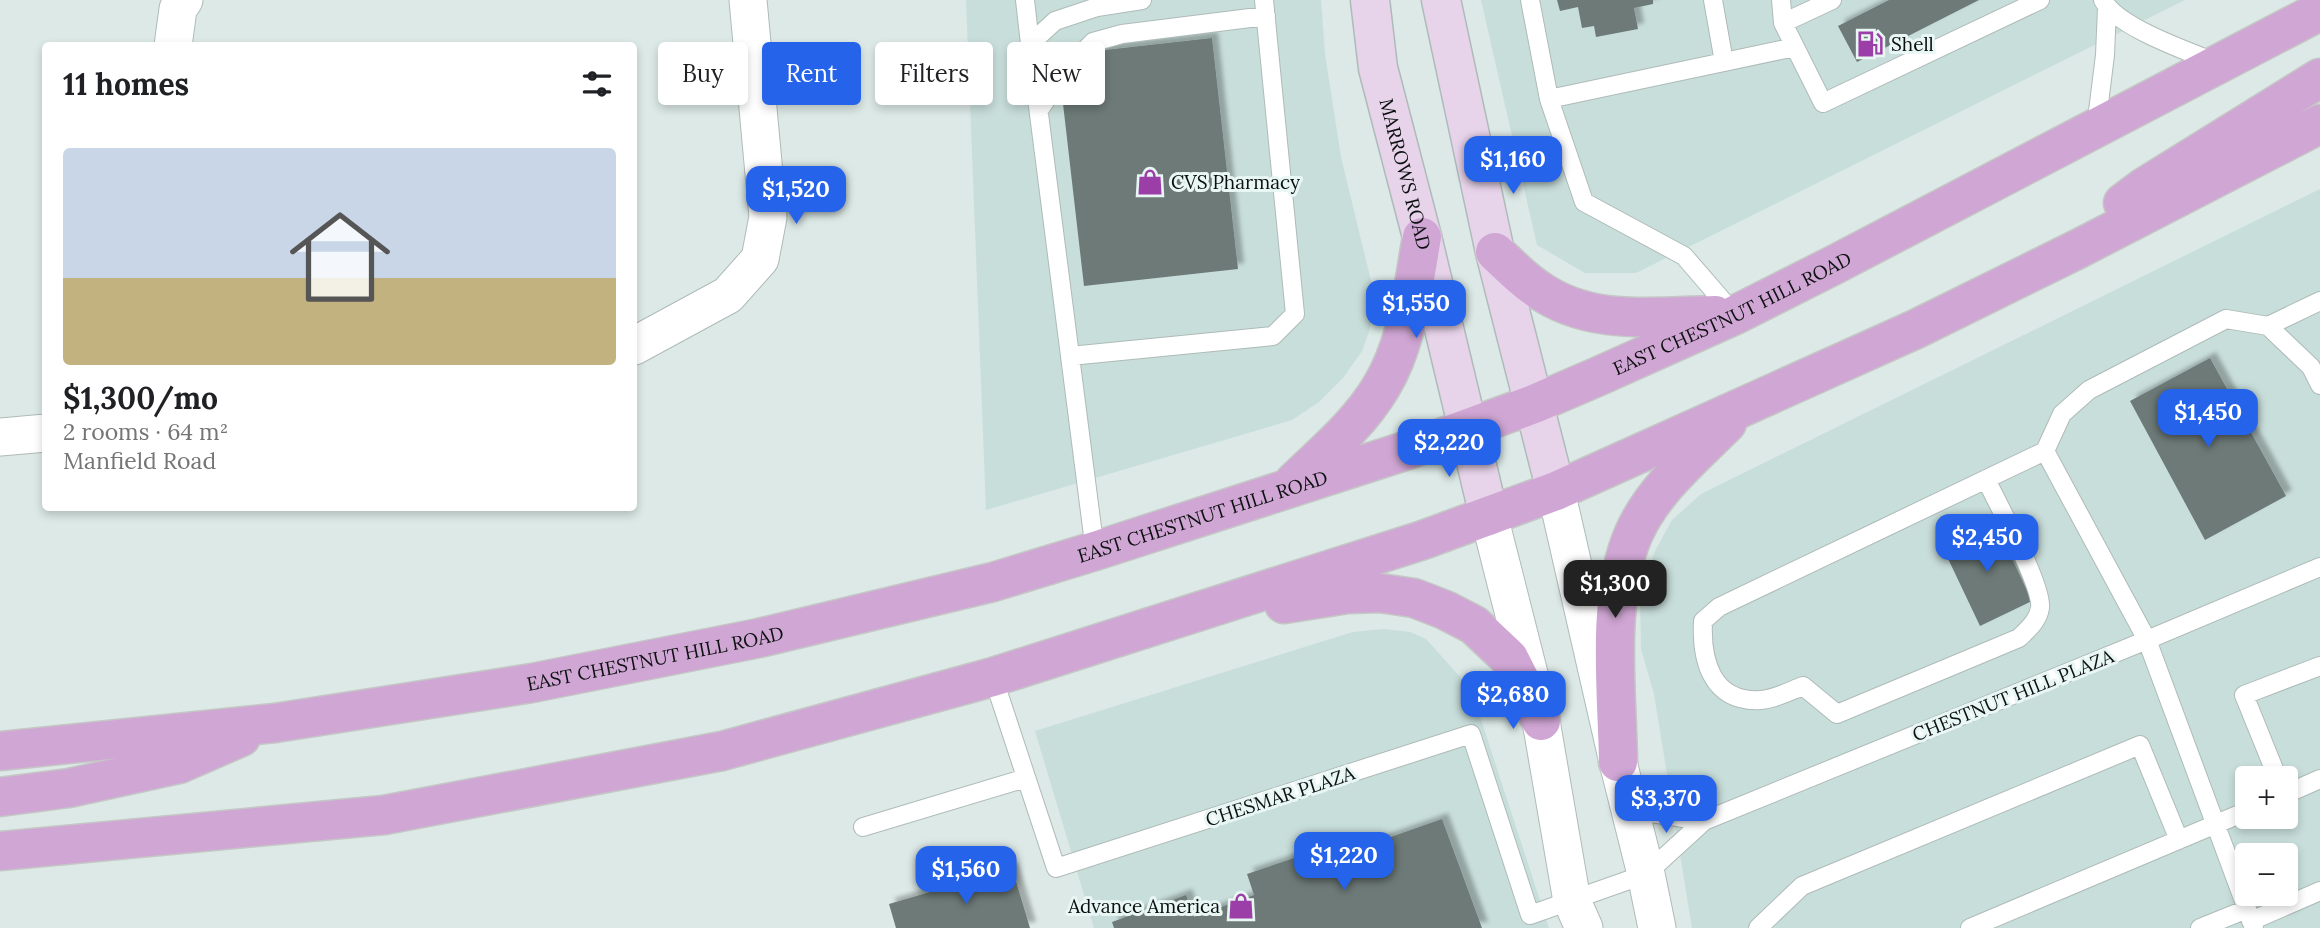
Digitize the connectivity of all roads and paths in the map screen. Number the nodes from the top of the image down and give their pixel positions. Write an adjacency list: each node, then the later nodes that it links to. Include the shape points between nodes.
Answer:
1 (184, 0): 16 (street, via 178,9)
2 (748, 0): 34 (street, via 768,216 760,259 728,295)
3 (1025, 0): 17 (lane)
4 (1142, 0): 18 (lane, via 1097,7 1055,21)
5 (1370, 0): 28 (street, MARROWS ROAD, via 1378,68)
6 (1441, 0): 29 (street)
7 (1530, 0): 23 (lane)
8 (1713, 0): 20 (lane)
9 (1781, 0): 15 (lane)
10 (1832, 0): 15 (lane)
11 (2040, 0): 19 (lane, via 1823,103)
12 (2105, 4): 21 (lane, via 2146,33); 26 (lane, via 2105,55)
13 (1265, 8): 25 (lane, via 1093,42 1071,64); 35 (lane, via 1295,314 1273,336)
14 (2320, 11): 21 (main road, EAST CHESTNUT HILL ROAD)
15 (1783, 23): 19 (lane)
16 (174, 42)
17 (1030, 42)
18 (1032, 42)
19 (1795, 47): 20 (lane)
20 (1724, 62): 23 (lane)
21 (2217, 63): 26 (main road, EAST CHESTNUT HILL ROAD)
22 (2320, 78): 30 (main road, via 2143,188)
23 (1549, 99): 32 (lane, via 1584,202 1684,256)
24 (1038, 105): 25 (lane)
25 (1039, 110): 35 (lane)
26 (2096, 127): 32 (main road, EAST CHESTNUT HILL ROAD)
27 (2309, 133): 30 (main road)
28 (1422, 237): 39 (street, MARROWS ROAD); 44 (main road, via 1403,336 1382,385 1354,423)
29 (1495, 252): 32 (main road, via 1537,289 1580,311 1623,318); 37 (street)
30 (2026, 275): 38 (main road)
31 (2320, 301): 33 (lane)
32 (1735, 315): 37 (main road, EAST CHESTNUT HILL ROAD)
33 (2267, 326): 36 (lane, via 2311,367); 42 (lane, via 2225,320 2089,390 2062,414)
34 (637, 344)
35 (1070, 356): 47 (lane)
36 (2320, 385)
37 (1534, 404): 39 (main road, EAST CHESTNUT HILL ROAD); 45 (street)
38 (1745, 406): 45 (main road); 56 (main road, via 1653,501 1634,533 1621,573 1616,617)
39 (1468, 428): 44 (main road, EAST CHESTNUT HILL ROAD); 46 (street, MARROWS ROAD)
40 (42, 433): 41 (street)
41 (0, 437)
42 (2045, 451): 43 (lane); 50 (lane)
43 (1986, 479): 43 (lane, via 1719,607 1703,621 1702,646 1708,669 1721,688 1739,699 1763,700 1803,686 1837,714 2019,638 2035,622 2040,606 2033,577)
44 (1287, 489): 47 (main road, EAST CHESTNUT HILL ROAD)
45 (1556, 491): 46 (main road); 56 (street)
46 (1489, 516): 49 (main road); 53 (street)
47 (1095, 551): 54 (main road, EAST CHESTNUT HILL ROAD, via 993,582 760,638 532,683)
48 (2320, 567): 50 (lane, CHESTNUT HILL PLAZA)
49 (1181, 617): 52 (main road); 53 (main road, via 1348,594 1414,598 1474,625 1500,650)
50 (2147, 640): 64 (lane, CHESTNUT HILL PLAZA); 65 (lane)
51 (2320, 666): 57 (lane, via 2244,695)
52 (993, 677): 58 (lane, CHESMAR PLAZA); 68 (main road, via 722,751 384,815)
53 (1541, 721): 71 (street)
54 (275, 723): 55 (main road, EAST CHESTNUT HILL ROAD); 61 (main road, via 179,764 69,789)
55 (0, 751)
56 (1618, 762): 62 (street)
57 (2273, 766)
58 (1026, 778): 66 (lane); 73 (lane, CHESMAR PLAZA, via 1056,868 1471,734)
59 (2320, 779): 60 (lane)
60 (2298, 789)
61 (0, 797)
62 (1631, 810): 64 (lane); 69 (street)
63 (2235, 816): 65 (lane)
64 (1704, 821): 69 (lane)
65 (2216, 824): 67 (lane); 72 (lane)
66 (863, 827)
67 (2179, 840): 75 (lane, via 2140,745 1802,886); 76 (lane)
68 (0, 851)
69 (1646, 873): 71 (lane, CHESMAR PLAZA); 74 (street)
70 (2320, 891): 72 (lane)
71 (1578, 915): 73 (lane, CHESMAR PLAZA)
72 (2251, 919): 77 (lane)
73 (1526, 922)
74 (1657, 928)
75 (1758, 928)
76 (1970, 928)
77 (2200, 928)

